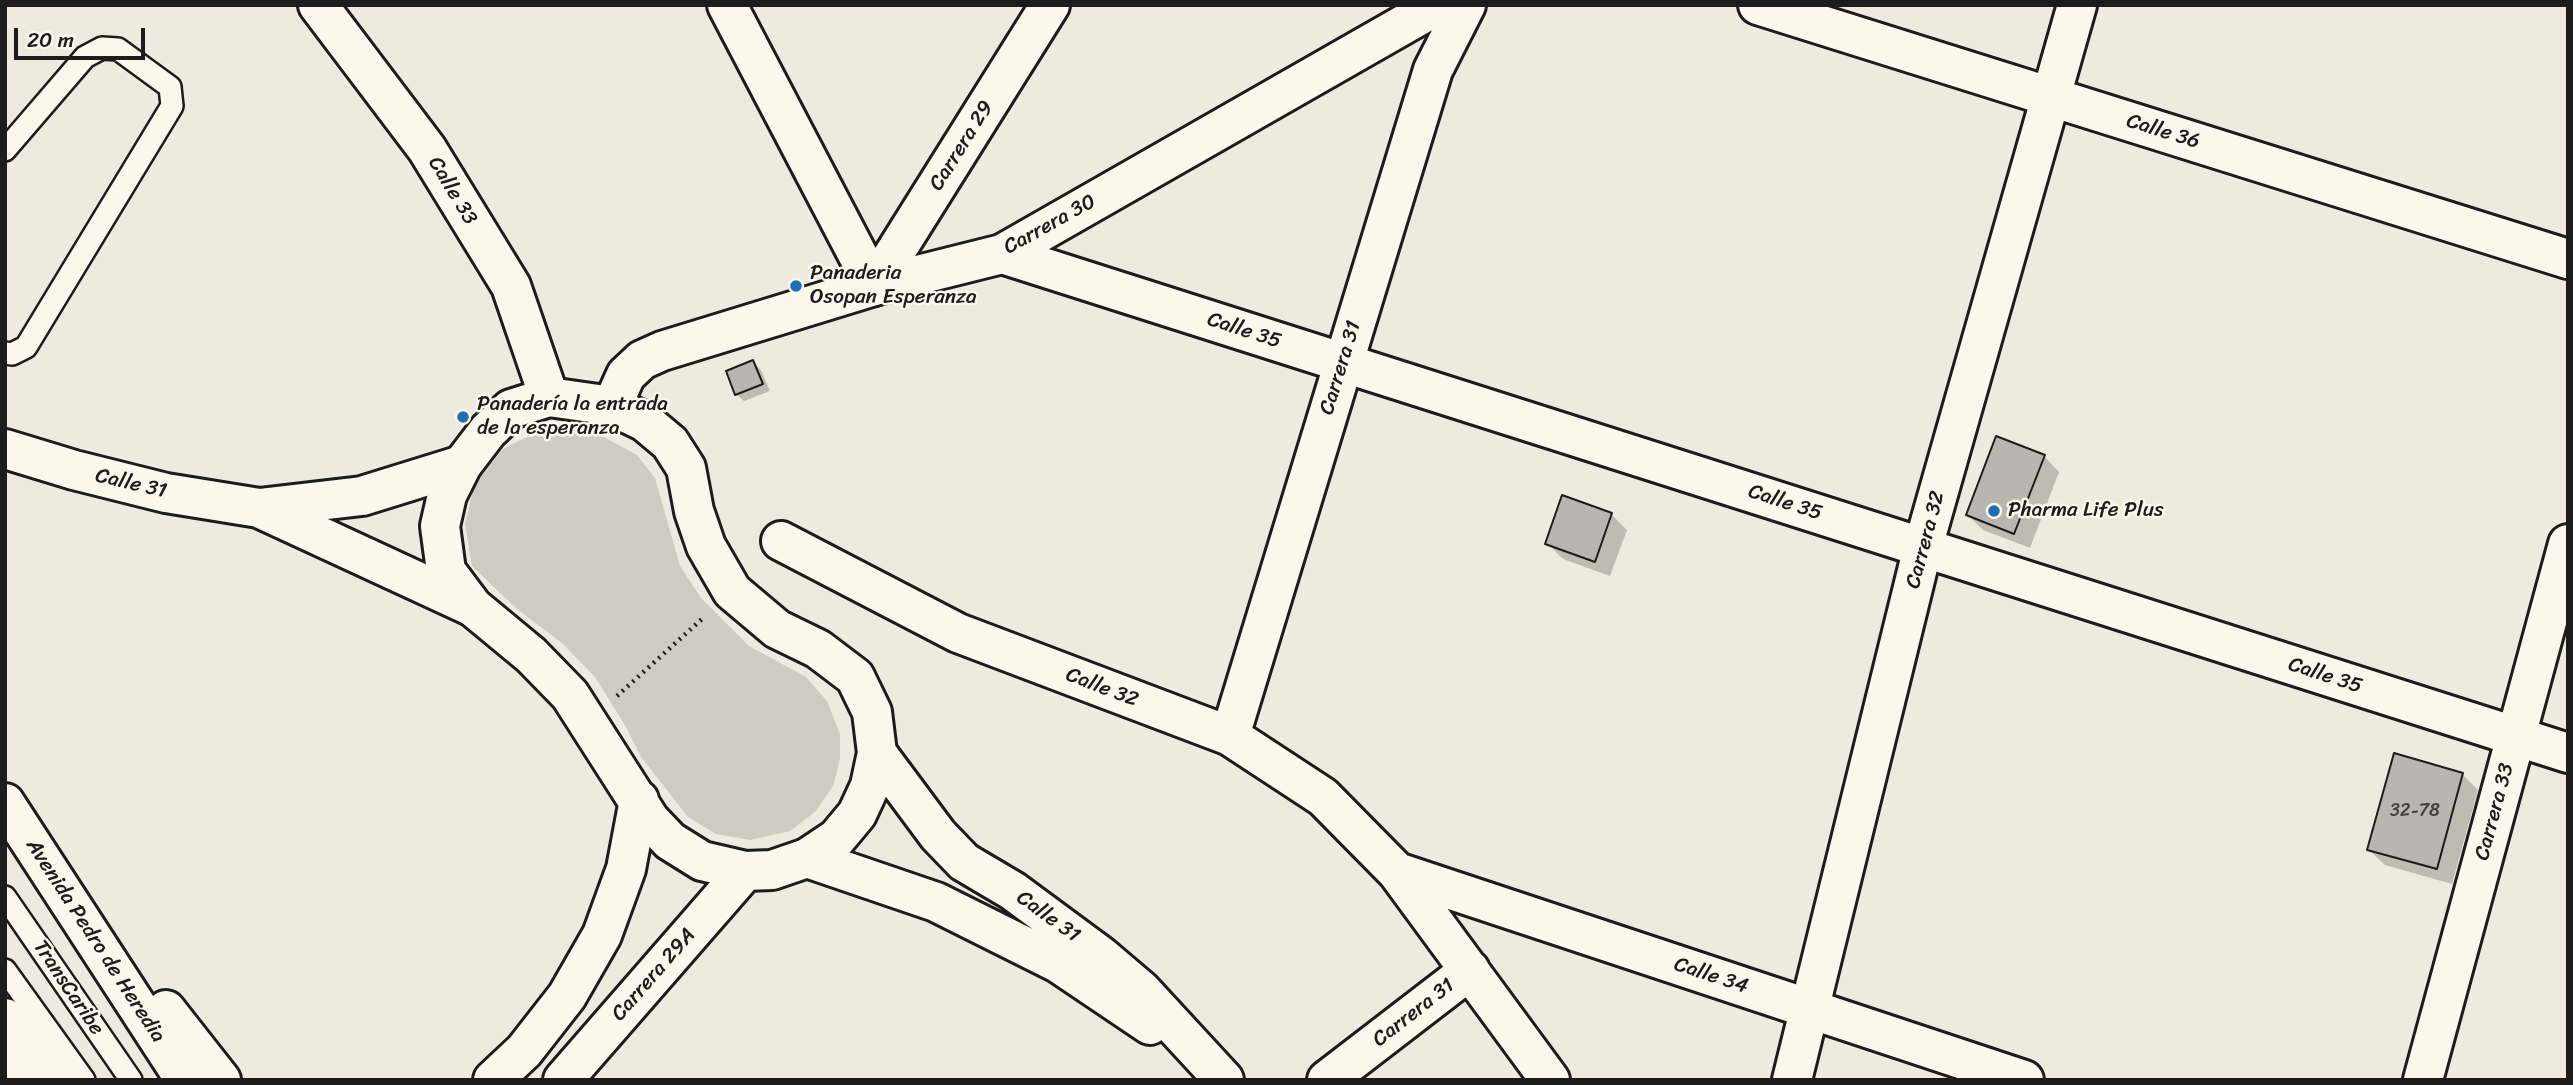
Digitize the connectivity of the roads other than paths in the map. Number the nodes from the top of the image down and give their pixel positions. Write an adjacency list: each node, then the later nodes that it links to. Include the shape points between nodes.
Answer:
1 (318, 5): 15 (main road, Calle 33, via 427,149 511,286)
2 (727, 5): 12 (main road)
3 (1050, 5): 12 (main road, Carrera 29)
4 (1438, 5): 10 (main road, Carrera 30)
5 (1466, 5): 14 (main road, Carrera 31, via 1433,70)
6 (1758, 5): 8 (main road, Calle 36)
7 (2077, 5): 8 (main road, Carrera 32)
8 (2051, 97): 11 (main road, Calle 36); 22 (main road, Carrera 32)
9 (5, 150): 13 (lane, via 85,57 102,48 118,49 170,87 173,95 172,106 26,347 12,354)
10 (1002, 254): 12 (main road, Carrera 30); 14 (main road, Calle 35)
11 (2568, 259)
12 (874, 286): 16 (main road, Carrera 30, via 642,360 626,375)
13 (5, 352)
14 (1343, 363): 22 (main road, Calle 35); 24 (main road, Carrera 31)
15 (549, 397): 16 (main road); 18 (main road, via 511,409)
16 (612, 406): 26 (main road, via 645,422 670,443 686,468 706,547 733,592 777,629 818,649 855,677 872,712)
17 (5, 449): 19 (main road, Calle 31, via 166,493)
18 (462, 465): 19 (main road, Calle 31, via 362,496); 23 (main road, via 447,495 440,550 446,571)
19 (259, 508): 23 (main road, Calle 31)
20 (781, 541): 24 (main road, Calle 32, via 958,633)
21 (2568, 544): 25 (main road, Carrera 33)
22 (1923, 547): 25 (main road, Calle 35); 37 (main road, Carrera 32)
23 (473, 607): 28 (main road, via 554,677)
24 (1230, 736): 33 (main road, Calle 32, via 1323,797)
25 (2516, 736): 27 (main road, Calle 35); 54 (main road, Carrera 33)
26 (877, 753): 31 (main road, via 870,786 857,814 837,838); 49 (main road, Calle 31, via 964,862 1023,898 1101,956 1141,990)
27 (2568, 753)
28 (639, 800): 32 (main road, via 670,841 702,861); 46 (main road, via 626,869 601,935 567,996 524,1051)
29 (5, 803): 30 (main road, Avenida Pedro de Heredia)
30 (37, 850): 44 (main road, Avenida Pedro de Heredia); 45 (main road)
31 (807, 858): 32 (main road, via 772,870); 48 (main road, Calle 31, via 936,902 1058,962 1170,1039)
32 (745, 870): 47 (main road, Carrera 29A)
33 (1397, 872): 36 (main road, Carrera 31); 37 (main road, Calle 34)
34 (5, 897): 43 (lane, TransCaribe)
35 (5, 970): 42 (lane, TransCaribe)
36 (1470, 970): 50 (main road, Carrera 31); 51 (main road)
37 (1811, 1009): 52 (main road, Carrera 32); 53 (main road, Calle 34)
38 (5, 1018): 41 (main road)
39 (5, 1066): 40 (main road)
40 (12, 1080)
41 (54, 1080)
42 (84, 1080)
43 (131, 1080)
44 (185, 1080)
45 (221, 1080)
46 (493, 1080)
47 (563, 1080)
48 (1215, 1080)
49 (1224, 1080)
50 (1327, 1080)
51 (1550, 1080)
52 (1792, 1080)
53 (2024, 1080)
54 (2423, 1080)

